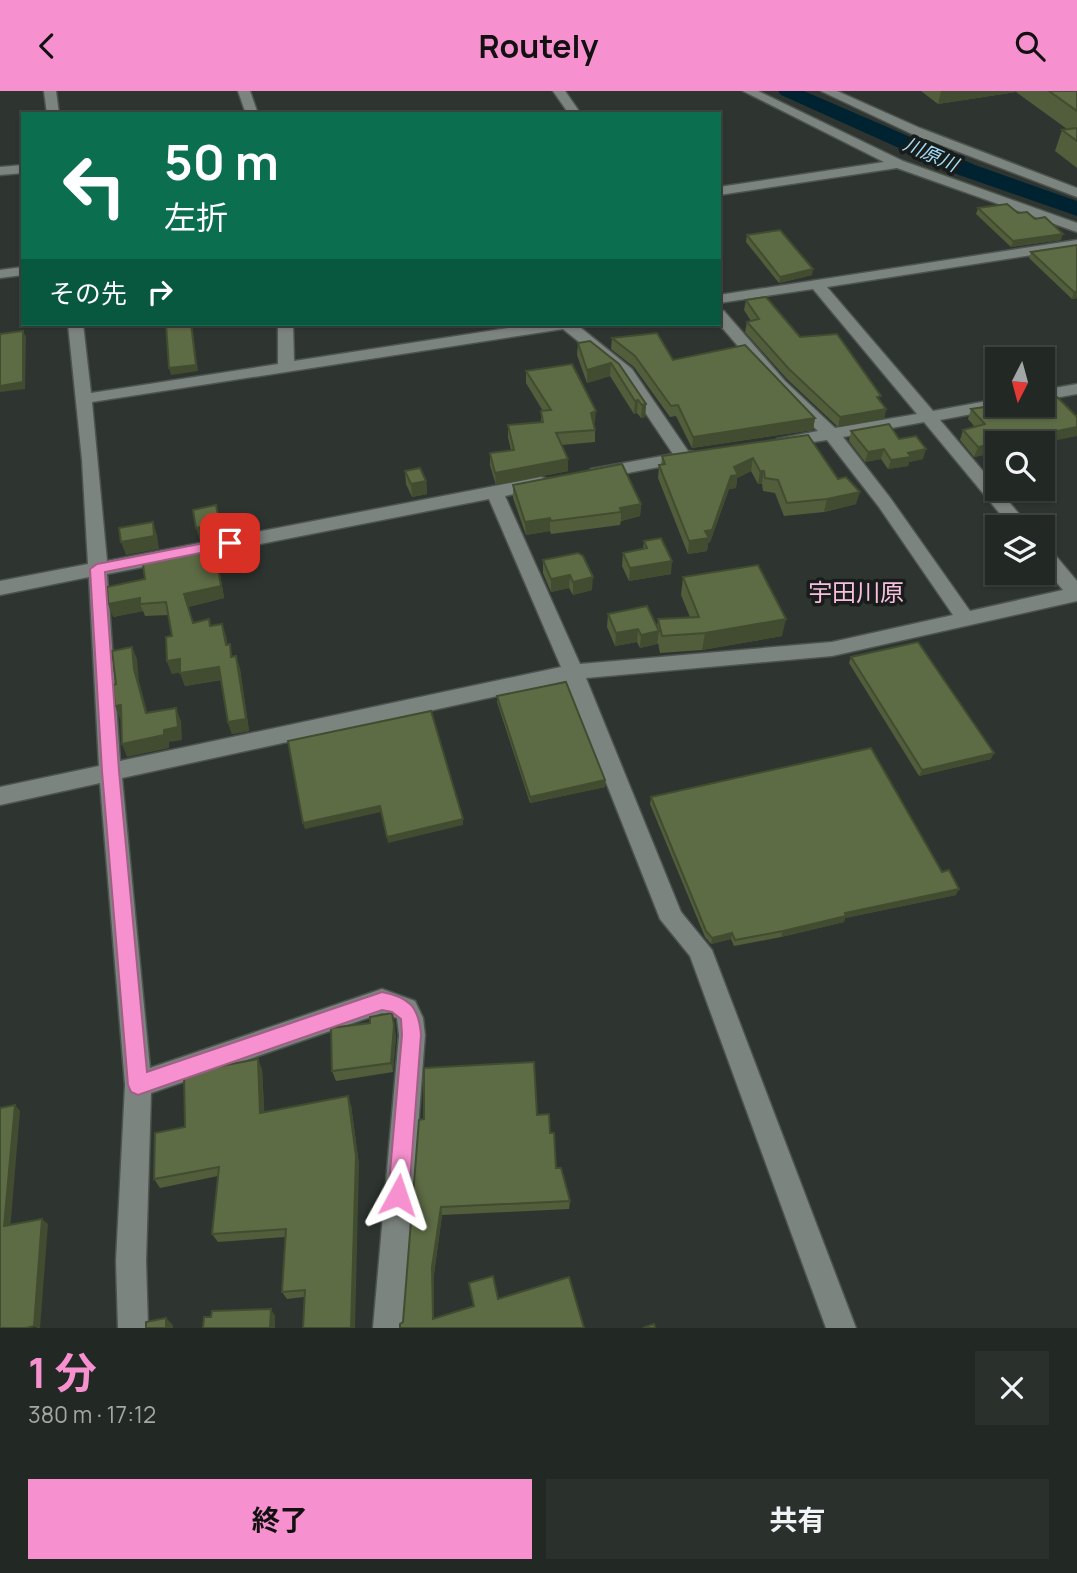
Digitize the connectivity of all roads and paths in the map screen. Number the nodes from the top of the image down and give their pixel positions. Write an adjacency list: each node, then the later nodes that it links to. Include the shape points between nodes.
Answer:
1 (50, 91): 6 (street)
2 (244, 91): 7 (street)
3 (559, 91): 8 (street)
4 (749, 91): 9 (street)
5 (827, 91): 13 (street, via 977,156)
6 (53, 112)
7 (251, 112)
8 (570, 112)
9 (898, 164): 12 (street); 14 (street)
10 (21, 169): 11 (street)
11 (0, 171)
12 (721, 191)
13 (1077, 193)
14 (1077, 228)
15 (1077, 244): 18 (street)
16 (21, 271): 17 (street)
17 (0, 274)
18 (817, 284): 19 (street); 30 (street)
19 (721, 299)
20 (721, 316): 31 (street)
21 (75, 326): 28 (street)
22 (285, 326): 25 (street)
23 (534, 326): 25 (street)
24 (568, 326): 34 (street, via 626,372)
25 (286, 367): 28 (street)
26 (1077, 389): 27 (street)
27 (1055, 393)
28 (82, 399): 38 (street, via 91,460)
29 (985, 407): 30 (street)
30 (927, 418): 31 (street); 36 (street)
31 (832, 436): 32 (street); 41 (street)
32 (765, 445)
33 (711, 453): 34 (street)
34 (684, 457): 35 (street)
35 (495, 492): 38 (street); 42 (street)
36 (1011, 515)
37 (1055, 568): 40 (street)
38 (97, 569): 39 (street); 43 (street)
39 (0, 588)
40 (1077, 594): 41 (street)
41 (965, 618): 42 (street, via 832,649)
42 (573, 672): 43 (street); 48 (street, via 672,919 700,950)
43 (110, 771): 44 (street); 45 (street)
44 (0, 796)
45 (138, 1085): 46 (street); 47 (street, via 382,1001 406,1009 412,1035)
46 (133, 1328)
47 (388, 1328)
48 (841, 1328)

